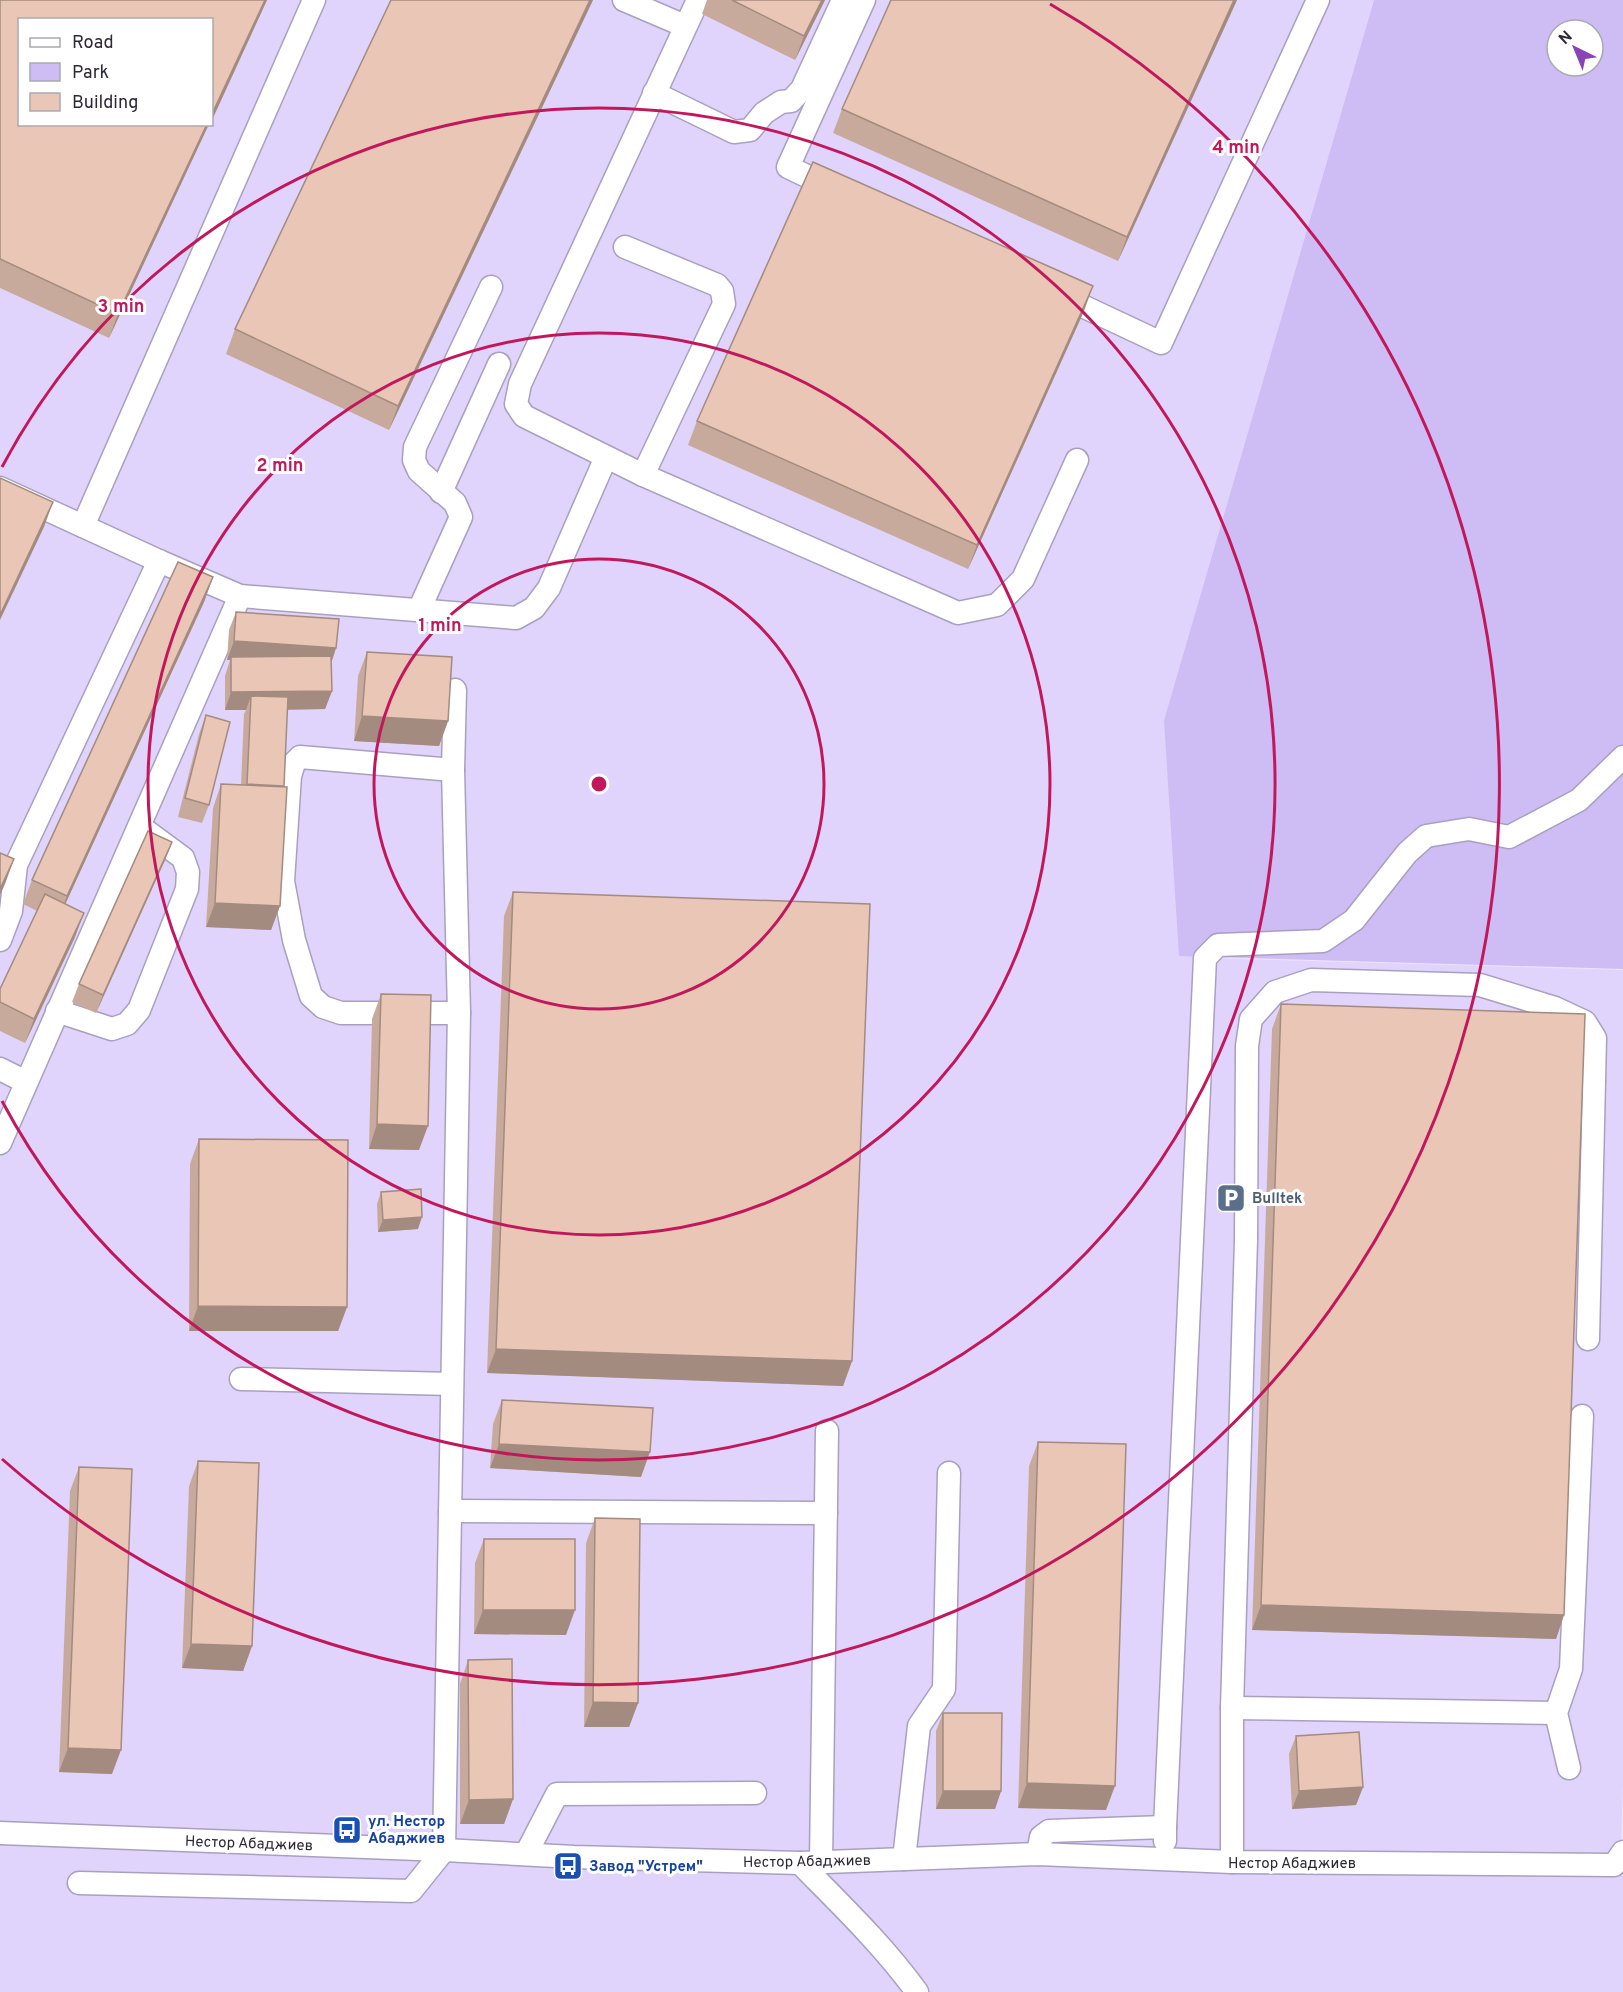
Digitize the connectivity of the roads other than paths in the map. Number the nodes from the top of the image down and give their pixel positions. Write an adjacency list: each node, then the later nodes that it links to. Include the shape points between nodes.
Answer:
1 (314, 0): 19 (street)
2 (624, 0): 7 (street)
3 (698, 0): 7 (street)
4 (843, 0): 8 (street, via 802,89 791,100 764,112 750,130 734,132)
5 (864, 0): 9 (street, via 788,167)
6 (1318, 0): 12 (street, via 1161,343)
7 (685, 26): 8 (street)
8 (654, 93): 14 (street, via 520,384 516,404 524,416)
9 (852, 197)
10 (625, 247): 16 (street, via 717,285 724,304)
11 (491, 287): 18 (street, via 415,447 414,460 419,471)
12 (1044, 288)
13 (499, 364): 18 (street)
14 (606, 457): 16 (street); 22 (street, via 549,588 534,608 516,618)
15 (1077, 460): 16 (street, via 1023,579 997,606 958,613)
16 (643, 475)
17 (0, 488): 19 (street)
18 (441, 492): 22 (street, via 455,503 461,517)
19 (83, 526): 20 (street)
20 (159, 561): 21 (street); 27 (street, via 16,865 11,911)
21 (240, 596): 22 (street); 26 (street)
22 (419, 610)
23 (455, 690): 25 (street)
24 (1623, 757): 45 (street, via 1579,800 1509,837 1469,829 1426,836 1407,853 1354,920 1323,941 1218,945 1205,958)
25 (453, 770): 29 (street); 29 (street, via 300,757 290,776 283,880 294,940 311,996 323,1007 341,1013)
26 (139, 825): 28 (street); 28 (street, via 183,858 188,872 187,890 139,1010 127,1024 112,1029)
27 (0, 940)
28 (57, 1011): 31 (street)
29 (459, 1013): 35 (street)
30 (0, 1070): 31 (street)
31 (26, 1082): 32 (street)
32 (0, 1143)
33 (1588, 1339): 41 (street, via 1595,1038 1586,1022 1556,1008 1480,985 1311,980 1275,992 1251,1019 1247,1046 1246,1240)
34 (241, 1379): 35 (street)
35 (452, 1384): 39 (street)
36 (1582, 1416): 42 (street, via 1571,1669)
37 (827, 1431): 40 (street)
38 (949, 1473): 51 (street, via 944,1689 919,1726)
39 (450, 1511): 40 (street); 47 (street)
40 (826, 1513): 53 (street)
41 (1232, 1708): 42 (street); 54 (street)
42 (1556, 1713): 43 (street)
43 (1569, 1768)
44 (755, 1793): 48 (street, via 557,1794)
45 (1165, 1827): 49 (street, via 1049,1831 1041,1837); 52 (street)
46 (0, 1833): 47 (street, Нестор Абаджиев)
47 (444, 1850): 48 (street, Нестор Абаджиев); 55 (street, via 411,1891)
48 (526, 1854): 53 (street, Нестор Абаджиев)
49 (1038, 1854): 51 (street, Нестор Абаджиев); 52 (street, Нестор Абаджиев)
50 (1618, 1858): 54 (street, Нестор Абаджиев)
51 (904, 1859): 53 (street, Нестор Абаджиев)
52 (1165, 1860): 54 (street, Нестор Абаджиев)
53 (810, 1863): 56 (street)
54 (1232, 1863)
55 (78, 1883)
56 (917, 1992)

